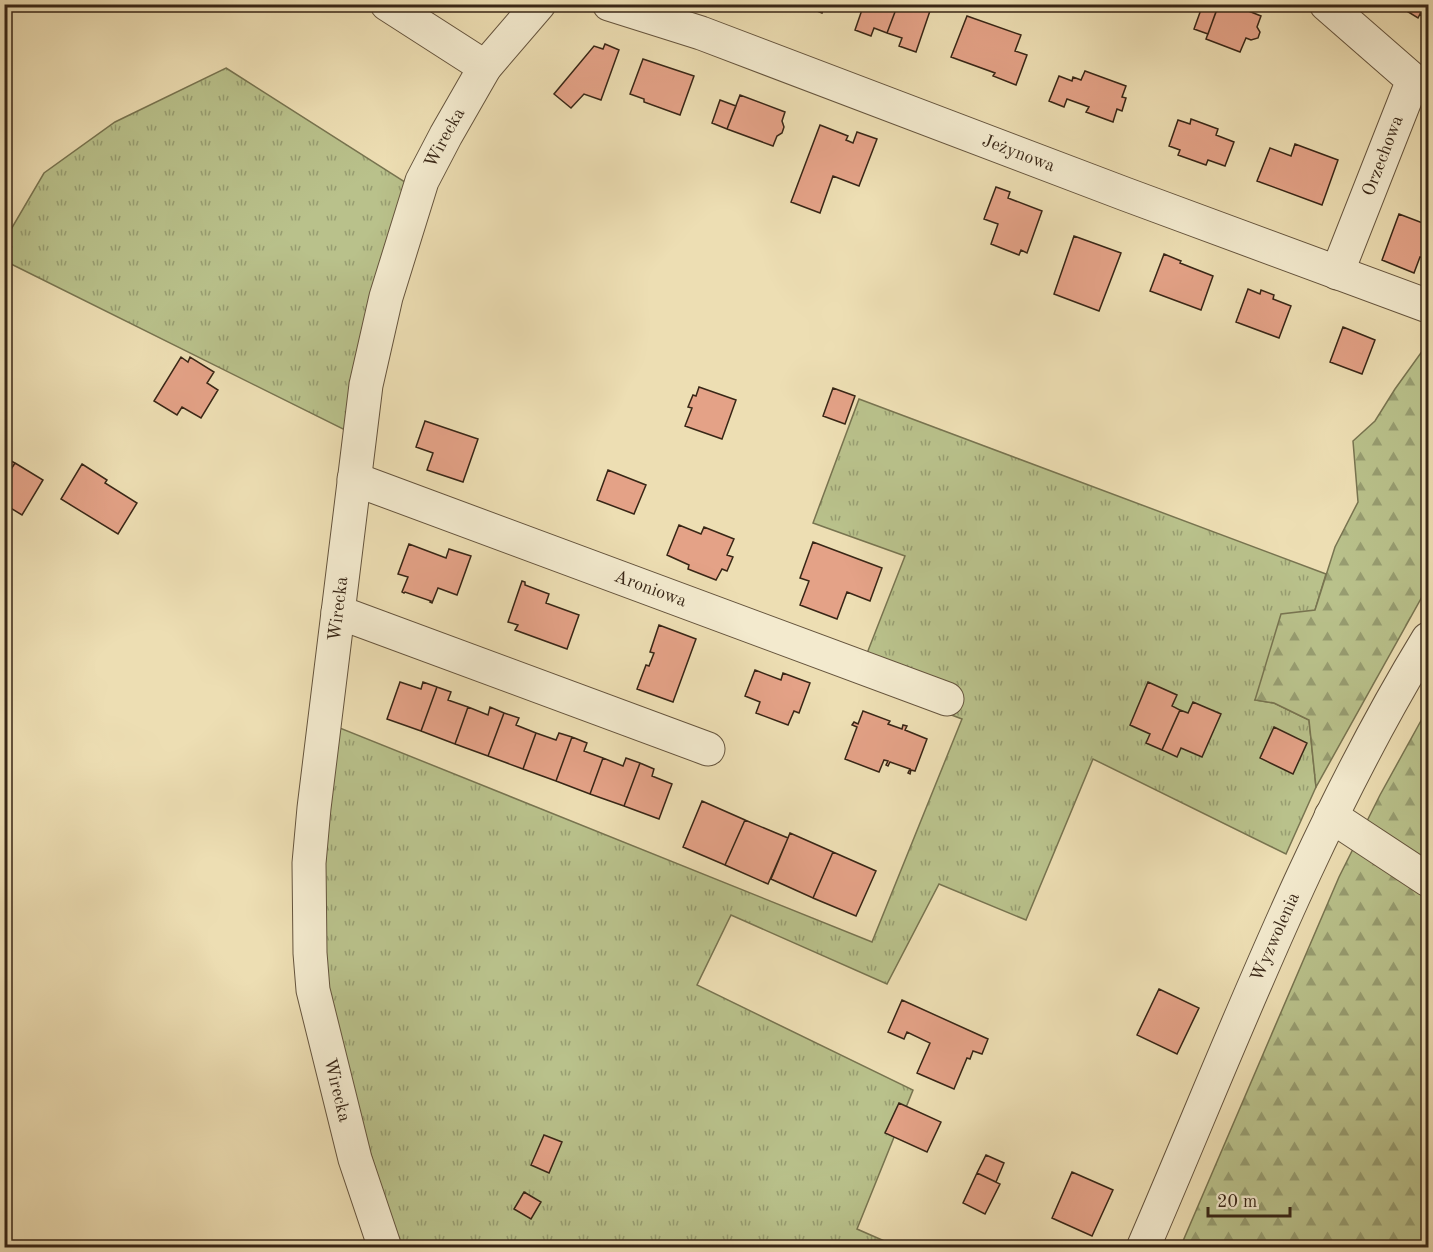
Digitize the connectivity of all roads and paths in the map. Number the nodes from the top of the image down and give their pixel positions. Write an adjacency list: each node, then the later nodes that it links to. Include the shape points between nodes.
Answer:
1 (387, 4): 5 (street)
2 (540, 4): 5 (street, Wirecka)
3 (609, 4): 6 (street, Jeżynowa, via 701,33)
4 (1326, 4): 6 (street, Orzechowa, via 1413,80)
5 (485, 67): 8 (street, Wirecka, via 422,181 377,333)
6 (1337, 273): 7 (street, Jeżynowa)
7 (1428, 306)
8 (354, 479): 9 (street, Wirecka); 11 (street, Aroniowa)
9 (338, 612): 12 (street); 15 (street, Wirecka, via 309,863 310,953 313,990 355,1159)
10 (1428, 639): 13 (street, Wyzwolenia)
11 (947, 699)
12 (708, 749)
13 (1331, 816): 14 (street); 16 (street, Wyzwolenia, via 1279,927)
14 (1428, 880)
15 (385, 1248)
16 (1143, 1248)

